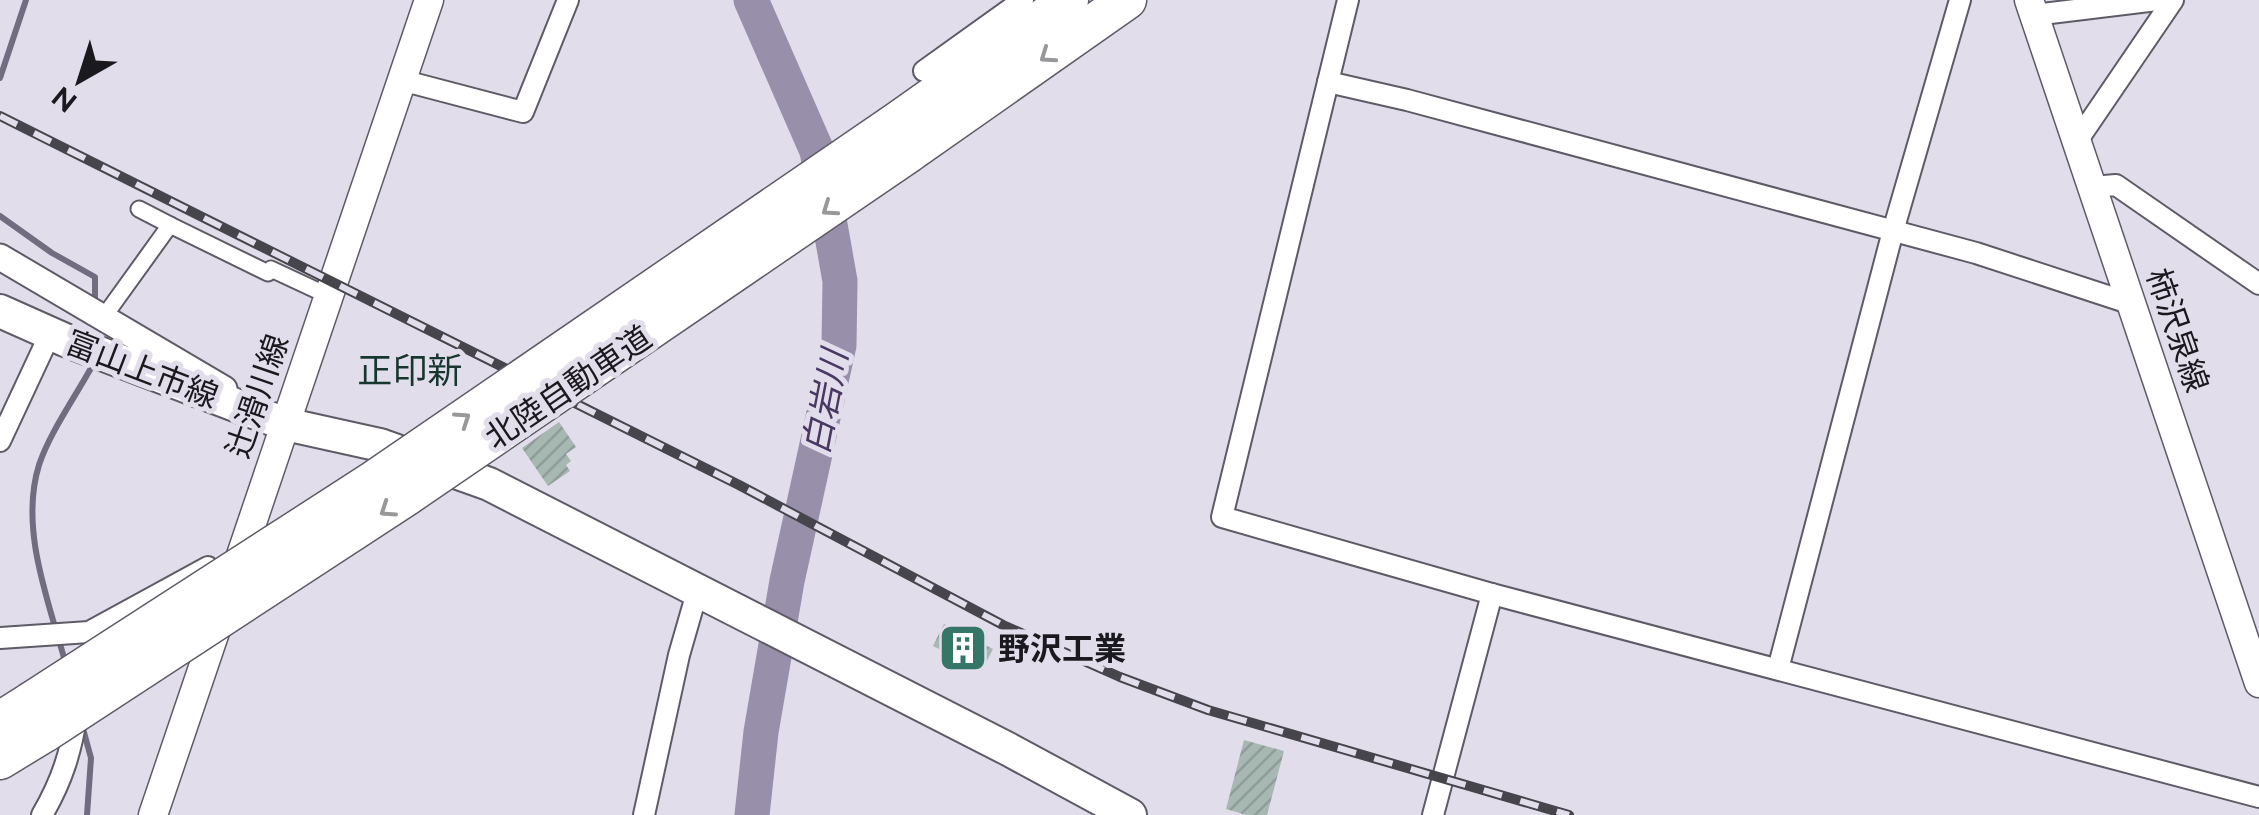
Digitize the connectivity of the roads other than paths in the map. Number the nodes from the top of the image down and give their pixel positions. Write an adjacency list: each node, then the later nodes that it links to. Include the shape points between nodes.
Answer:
1 (428, 0): 12 (main road, 辻滑川線)
2 (568, 0): 12 (street, via 523,112)
3 (1023, 0): 11 (street)
4 (1070, 0): 35 (highway, 北陸自動車道, one-way to 4, bridge)
5 (1127, 0): 35 (highway, 北陸自動車道, one-way to 35, bridge, via 645,336 249,601)
6 (1348, 0): 13 (street)
7 (1960, 0): 18 (street)
8 (2157, 0): 10 (street)
9 (2173, 0): 14 (street)
10 (2031, 7): 14 (main road, 柿沢泉線)
11 (924, 71)
12 (402, 80): 26 (main road, 辻滑川線)
13 (1328, 82): 18 (street); 30 (street, via 1222,517)
14 (2077, 141): 15 (main road, 柿沢泉線)
15 (2092, 187): 20 (street, via 2116,184); 22 (main road, 柿沢泉線)
16 (139, 208): 17 (street)
17 (170, 225): 21 (street); 24 (street)
18 (1893, 232): 22 (street); 33 (street)
19 (0, 257): 24 (street)
20 (2259, 284)
21 (316, 290)
22 (2132, 304): 34 (main road, 柿沢泉線)
23 (0, 312): 25 (main road, 富山上市線)
24 (103, 318): 26 (street)
25 (50, 334): 26 (main road, 富山上市線); 27 (street)
26 (284, 424): 28 (main road, 辻滑川線); 29 (main road, 富山上市線, via 380,445 490,484)
27 (0, 441)
28 (241, 549): 31 (street); 39 (main road, 辻滑川線)
29 (698, 589): 40 (street); 41 (main road)
30 (1492, 594): 33 (street); 42 (street)
31 (89, 632): 32 (street); 38 (street, via 70,756)
32 (0, 638)
33 (1778, 669): 37 (street)
34 (2259, 684)
35 (25, 719): 36 (highway, 北陸自動車道)
36 (0, 760)
37 (2259, 796)
38 (42, 815)
39 (153, 815)
40 (644, 815)
41 (1130, 815)
42 (1433, 815)

